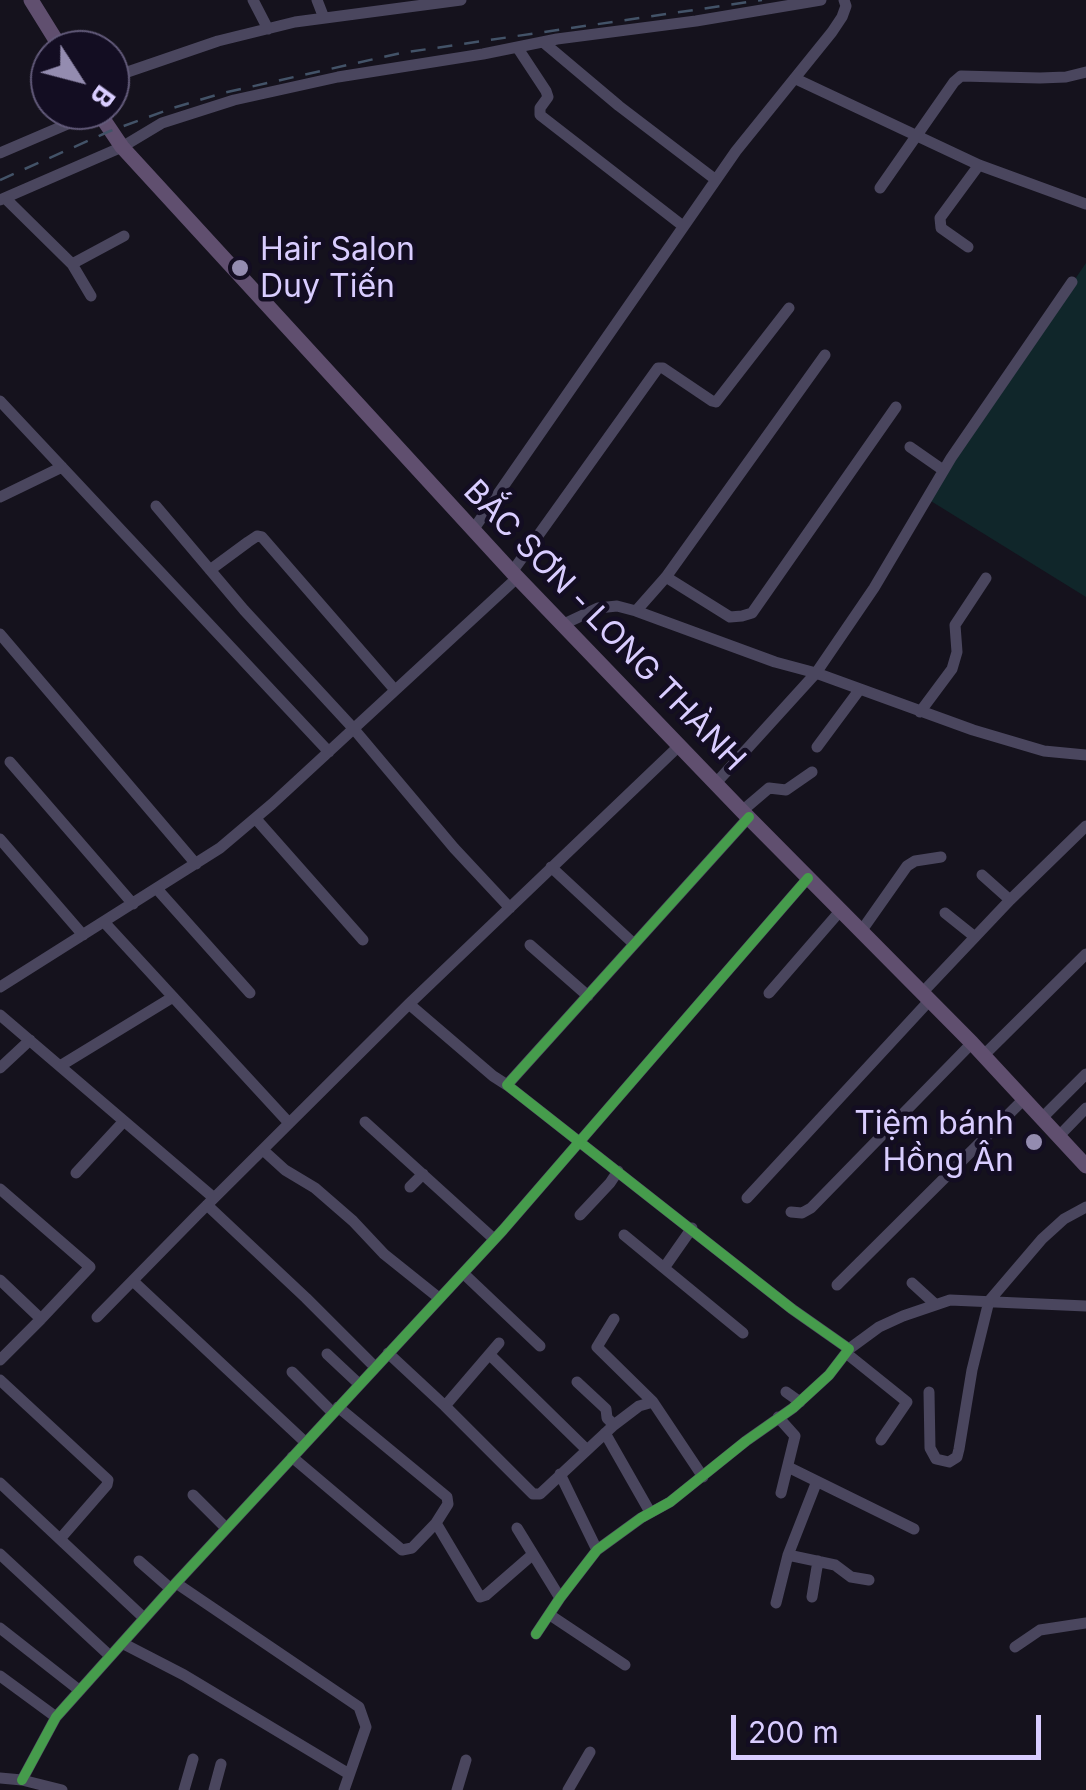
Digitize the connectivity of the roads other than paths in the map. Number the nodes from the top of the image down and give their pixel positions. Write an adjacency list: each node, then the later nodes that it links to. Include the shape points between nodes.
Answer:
1 (32, 0): 10 (main road)
2 (253, 0): 9 (street)
3 (317, 0): 8 (street)
4 (461, 0): 6 (street)
5 (822, 0): 11 (street)
6 (445, 1): 8 (street)
7 (850, 1): 15 (street)
8 (324, 18): 9 (street)
9 (268, 29): 13 (street)
10 (50, 30)
11 (542, 42): 12 (street); 22 (street)
12 (517, 47): 19 (street, via 234,100 162,123); 26 (street, via 548,96 540,115)
13 (130, 71)
14 (1086, 72): 18 (street, via 961,76)
15 (796, 79): 18 (street); 22 (street)
16 (51, 130): 20 (street)
17 (110, 130): 19 (main road, BẮC SƠN - LONG THÀNH)
18 (916, 136): 21 (street); 23 (street)
19 (122, 148): 24 (street); 41 (main road, BẮC SƠN - LONG THÀNH)
20 (0, 152)
21 (979, 165): 25 (street); 28 (street, via 940,218 941,228)
22 (716, 180): 26 (street)
23 (880, 188)
24 (3, 199): 29 (street)
25 (1086, 204)
26 (683, 226): 41 (street)
27 (124, 236): 29 (street)
28 (968, 247)
29 (72, 264): 31 (street)
30 (1072, 282): 38 (street)
31 (91, 296)
32 (789, 308): 43 (street, via 718,401 658,368)
33 (824, 355): 44 (street)
34 (0, 401): 37 (street)
35 (896, 406): 44 (street, via 752,613 730,617)
36 (910, 447): 38 (street)
37 (62, 466): 39 (street); 56 (street)
38 (943, 470): 49 (street)
39 (0, 497)
40 (156, 506): 42 (street)
41 (473, 530): 43 (main road, BẮC SƠN - LONG THÀNH)
42 (210, 570): 51 (street, via 262,537); 53 (street)
43 (515, 574): 47 (main road, BẮC SƠN - LONG THÀNH); 51 (street)
44 (666, 577): 46 (street)
45 (986, 578): 52 (street, via 955,625 952,669)
46 (636, 611): 47 (street, via 598,608); 49 (street)
47 (564, 624): 54 (main road, BẮC SƠN - LONG THÀNH)
48 (0, 634): 66 (street)
49 (816, 673): 50 (street); 60 (street)
50 (860, 689): 52 (street); 55 (street)
51 (395, 690): 53 (street)
52 (920, 712): 57 (street, via 1044,751)
53 (353, 728): 56 (street); 73 (street)
54 (680, 745): 60 (main road, BẮC SƠN - LONG THÀNH); 67 (street)
55 (817, 746)
56 (329, 752): 62 (street)
57 (1086, 755)
58 (10, 762): 72 (street)
59 (812, 772): 61 (street, via 786,790 770,787)
60 (716, 783): 61 (main road, BẮC SƠN - LONG THÀNH)
61 (746, 814): 69 (main road, BẮC SƠN - LONG THÀNH); 81 (street)
62 (256, 819): 66 (street); 80 (street)
63 (1086, 826): 71 (street)
64 (0, 839): 78 (street)
65 (941, 857): 77 (street, via 907,866)
66 (196, 864): 70 (street)
67 (551, 866): 73 (street); 81 (street)
68 (982, 876): 71 (street)
69 (808, 878): 74 (main road, BẮC SƠN - LONG THÀNH); 105 (street)
70 (157, 888): 72 (street); 85 (street)
71 (1010, 900): 79 (street)
72 (133, 904): 76 (street)
73 (510, 908): 90 (street)
74 (841, 910): 77 (main road, BẮC SƠN - LONG THÀNH); 86 (street)
75 (945, 913): 79 (street)
76 (104, 922): 78 (street); 89 (street)
77 (862, 930): 88 (main road, BẮC SƠN - LONG THÀNH)
78 (83, 936): 84 (street)
79 (975, 937): 88 (street)
80 (363, 940)
81 (634, 944): 87 (street)
82 (530, 945): 87 (street)
83 (1086, 954): 93 (street)
84 (0, 987)
85 (250, 993)
86 (769, 993)
87 (588, 996): 97 (street)
88 (926, 997): 93 (main road, BẮC SƠN - LONG THÀNH); 113 (street)
89 (172, 998): 94 (street); 103 (street)
90 (409, 1004): 97 (street, via 489,1081); 103 (street)
91 (0, 1015): 92 (street)
92 (30, 1040): 94 (street); 95 (street)
93 (978, 1049): 98 (main road, BẮC SƠN - LONG THÀNH); 116 (street, via 811,1208)
94 (60, 1066): 101 (street)
95 (0, 1068)
96 (1086, 1074): 100 (street)
97 (507, 1084): 105 (street)
98 (1024, 1099): 100 (main road, BẮC SƠN - LONG THÀNH); 126 (street)
99 (1086, 1108): 104 (street)
100 (1042, 1118): 104 (main road, BẮC SƠN - LONG THÀNH)
101 (124, 1121): 109 (street); 114 (street)
102 (366, 1122): 110 (street)
103 (289, 1123): 106 (street)
104 (1059, 1136): 107 (main road, BẮC SƠN - LONG THÀNH)
105 (579, 1140): 108 (street); 120 (street)
106 (263, 1150): 114 (street); 127 (street, via 316,1188)
107 (1086, 1166)
108 (618, 1170): 117 (street); 118 (street)
109 (76, 1173)
110 (422, 1174): 111 (street); 120 (street)
111 (410, 1188)
112 (0, 1189): 131 (street, via 90,1267)
113 (747, 1198)
114 (210, 1202): 124 (street); 142 (street)
115 (1086, 1207): 128 (street, via 1042,1239)
116 (791, 1212)
117 (580, 1214)
118 (692, 1228): 121 (street); 137 (street)
119 (624, 1235): 121 (street)
120 (494, 1239): 122 (street)
121 (664, 1268): 134 (street)
122 (463, 1273): 127 (street); 136 (street)
123 (0, 1280): 131 (street)
124 (133, 1281): 132 (street); 156 (street)
125 (912, 1283): 129 (street)
126 (836, 1284)
127 (439, 1298): 138 (street)
128 (990, 1300): 129 (street); 130 (street); 148 (street, via 959,1449 949,1462 936,1460 930,1448)
129 (935, 1304): 137 (street, via 880,1327)
130 (1086, 1306)
131 (41, 1318): 141 (street)
132 (98, 1318)
133 (614, 1319): 149 (street, via 598,1350)
134 (742, 1333)
135 (499, 1344): 140 (street)
136 (540, 1346)
137 (848, 1351): 150 (street); 155 (street, via 906,1402)
138 (388, 1353): 142 (street); 151 (street)
139 (327, 1354): 146 (street)
140 (490, 1356): 151 (street); 157 (street)
141 (0, 1360)
142 (375, 1368): 146 (street)
143 (292, 1372): 152 (street)
144 (0, 1380): 171 (street, via 108,1480)
145 (576, 1382): 154 (street, via 605,1408)
146 (359, 1384): 152 (street)
147 (786, 1392): 150 (street)
148 (930, 1392)
149 (653, 1402): 154 (street); 161 (street)
150 (800, 1402): 153 (street)
151 (445, 1406): 160 (street, via 533,1494)
152 (336, 1410): 156 (street); 167 (street, via 447,1497)
153 (778, 1418): 159 (street, via 795,1436); 161 (street)
154 (609, 1429): 157 (street); 166 (street)
155 (880, 1440)
156 (305, 1442): 158 (street)
157 (586, 1449): 160 (street)
158 (292, 1457): 167 (street, via 402,1550); 168 (street)
159 (788, 1467): 162 (street); 164 (street)
160 (560, 1474): 172 (street)
161 (703, 1477): 166 (street)
162 (816, 1481): 170 (street); 175 (street)
163 (0, 1483): 171 (street)
164 (781, 1493)
165 (192, 1494): 168 (street)
166 (650, 1512): 172 (street)
167 (436, 1523): 174 (street, via 480,1598)
168 (226, 1528): 179 (street)
169 (517, 1528): 174 (street)
170 (914, 1529)
171 (60, 1539): 184 (street)
172 (597, 1550): 181 (street)
173 (0, 1554): 190 (street)
174 (532, 1555): 181 (street)
175 (788, 1555): 177 (street); 182 (street)
176 (139, 1561): 179 (street)
177 (818, 1561): 178 (street); 180 (street)
178 (869, 1580)
179 (173, 1586): 184 (street); 199 (street, via 359,1707 366,1727)
180 (812, 1597)
181 (560, 1598): 183 (street)
182 (776, 1602)
183 (550, 1615): 187 (street); 191 (street)
184 (144, 1618): 188 (street)
185 (1086, 1622): 189 (street, via 1040,1630)
186 (0, 1628): 193 (street)
187 (536, 1634)
188 (122, 1642): 190 (street); 199 (street)
189 (1015, 1647)
190 (110, 1656): 193 (street)
191 (624, 1665)
192 (0, 1676): 194 (street)
193 (80, 1690): 194 (street)
194 (56, 1717): 201 (street)
195 (590, 1752): 207 (street)
196 (193, 1759): 203 (street)
197 (466, 1760): 206 (street)
198 (221, 1764): 204 (street)
199 (349, 1774): 205 (street)
200 (0, 1778): 201 (street)
201 (22, 1780): 202 (street)
202 (62, 1790)
203 (184, 1790)
204 (214, 1790)
205 (344, 1790)
206 (457, 1790)
207 (568, 1790)

